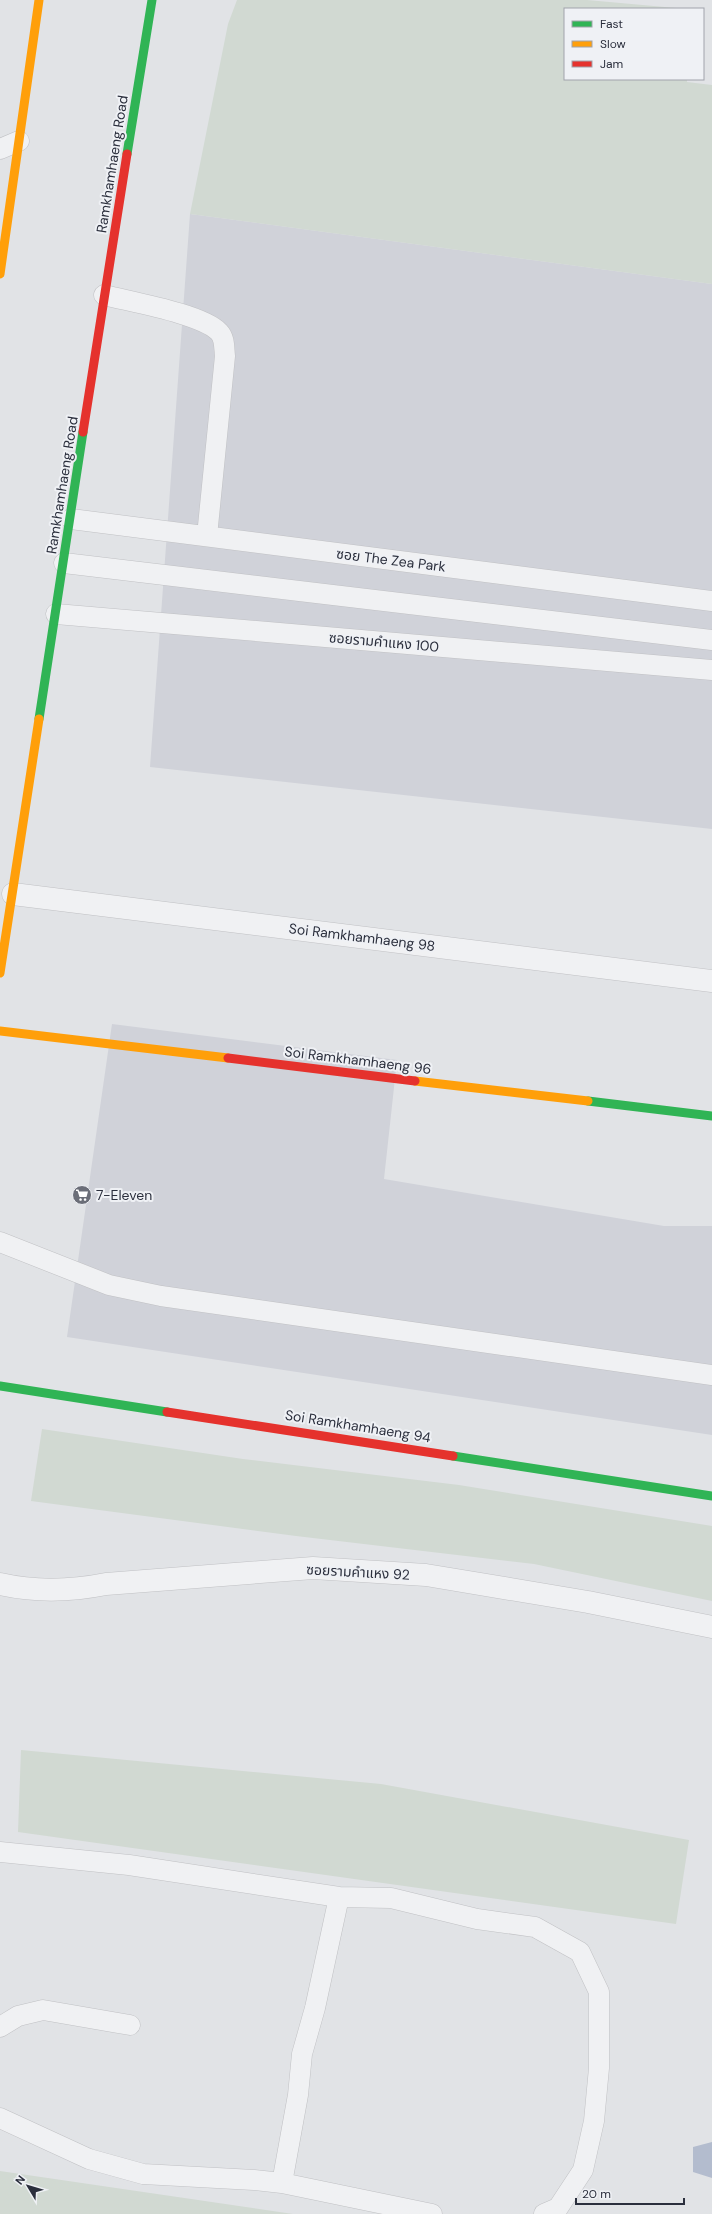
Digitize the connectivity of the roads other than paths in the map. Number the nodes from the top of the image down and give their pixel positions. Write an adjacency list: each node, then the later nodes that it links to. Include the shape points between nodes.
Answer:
1 (38, 0): 3 (street)
2 (152, 0): 6 (street, Ramkhamhaeng Road)
3 (19, 142): 4 (lane); 5 (street)
4 (0, 148)
5 (0, 274)
6 (104, 295): 7 (street, Ramkhamhaeng Road); 8 (lane, via 198,319 220,333 224,340 225,356)
7 (71, 519): 8 (lane, ซอย The Zea Park); 9 (street, Ramkhamhaeng Road)
8 (207, 536): 10 (lane, ซอย The Zea Park)
9 (64, 563): 11 (street, Ramkhamhaeng Road); 12 (lane)
10 (712, 601)
11 (56, 614): 13 (lane, ซอยรามคำแหง 100); 14 (street, Ramkhamhaeng Road)
12 (712, 640)
13 (712, 670)
14 (13, 894): 15 (street, Ramkhamhaeng Road); 16 (street, Soi Ramkhamhaeng 98)
15 (0, 974)
16 (712, 981)
17 (0, 1031): 18 (street, Soi Ramkhamhaeng 96)
18 (712, 1116)
19 (0, 1242): 20 (lane, via 109,1285 161,1296)
20 (712, 1375)
21 (0, 1386): 22 (street, Soi Ramkhamhaeng 94)
22 (712, 1496)
23 (0, 1584): 24 (street, ซอยรามคําแหง 92, via 20,1589 78,1590 106,1584 312,1568 426,1575 588,1602)
24 (712, 1627)
25 (0, 1852): 26 (lane, via 128,1865)
26 (338, 1897): 30 (lane, via 315,2008 302,2054 298,2095); 32 (lane, via 391,1898 477,1919 535,1927 580,1952 598,1992 599,2068 594,2122 583,2170 558,2208)
27 (130, 2025): 28 (lane, via 43,2010 18,2016)
28 (0, 2027)
29 (0, 2118): 30 (lane, via 89,2160 143,2174)
30 (282, 2184): 31 (lane)
31 (432, 2214)
32 (544, 2214)

